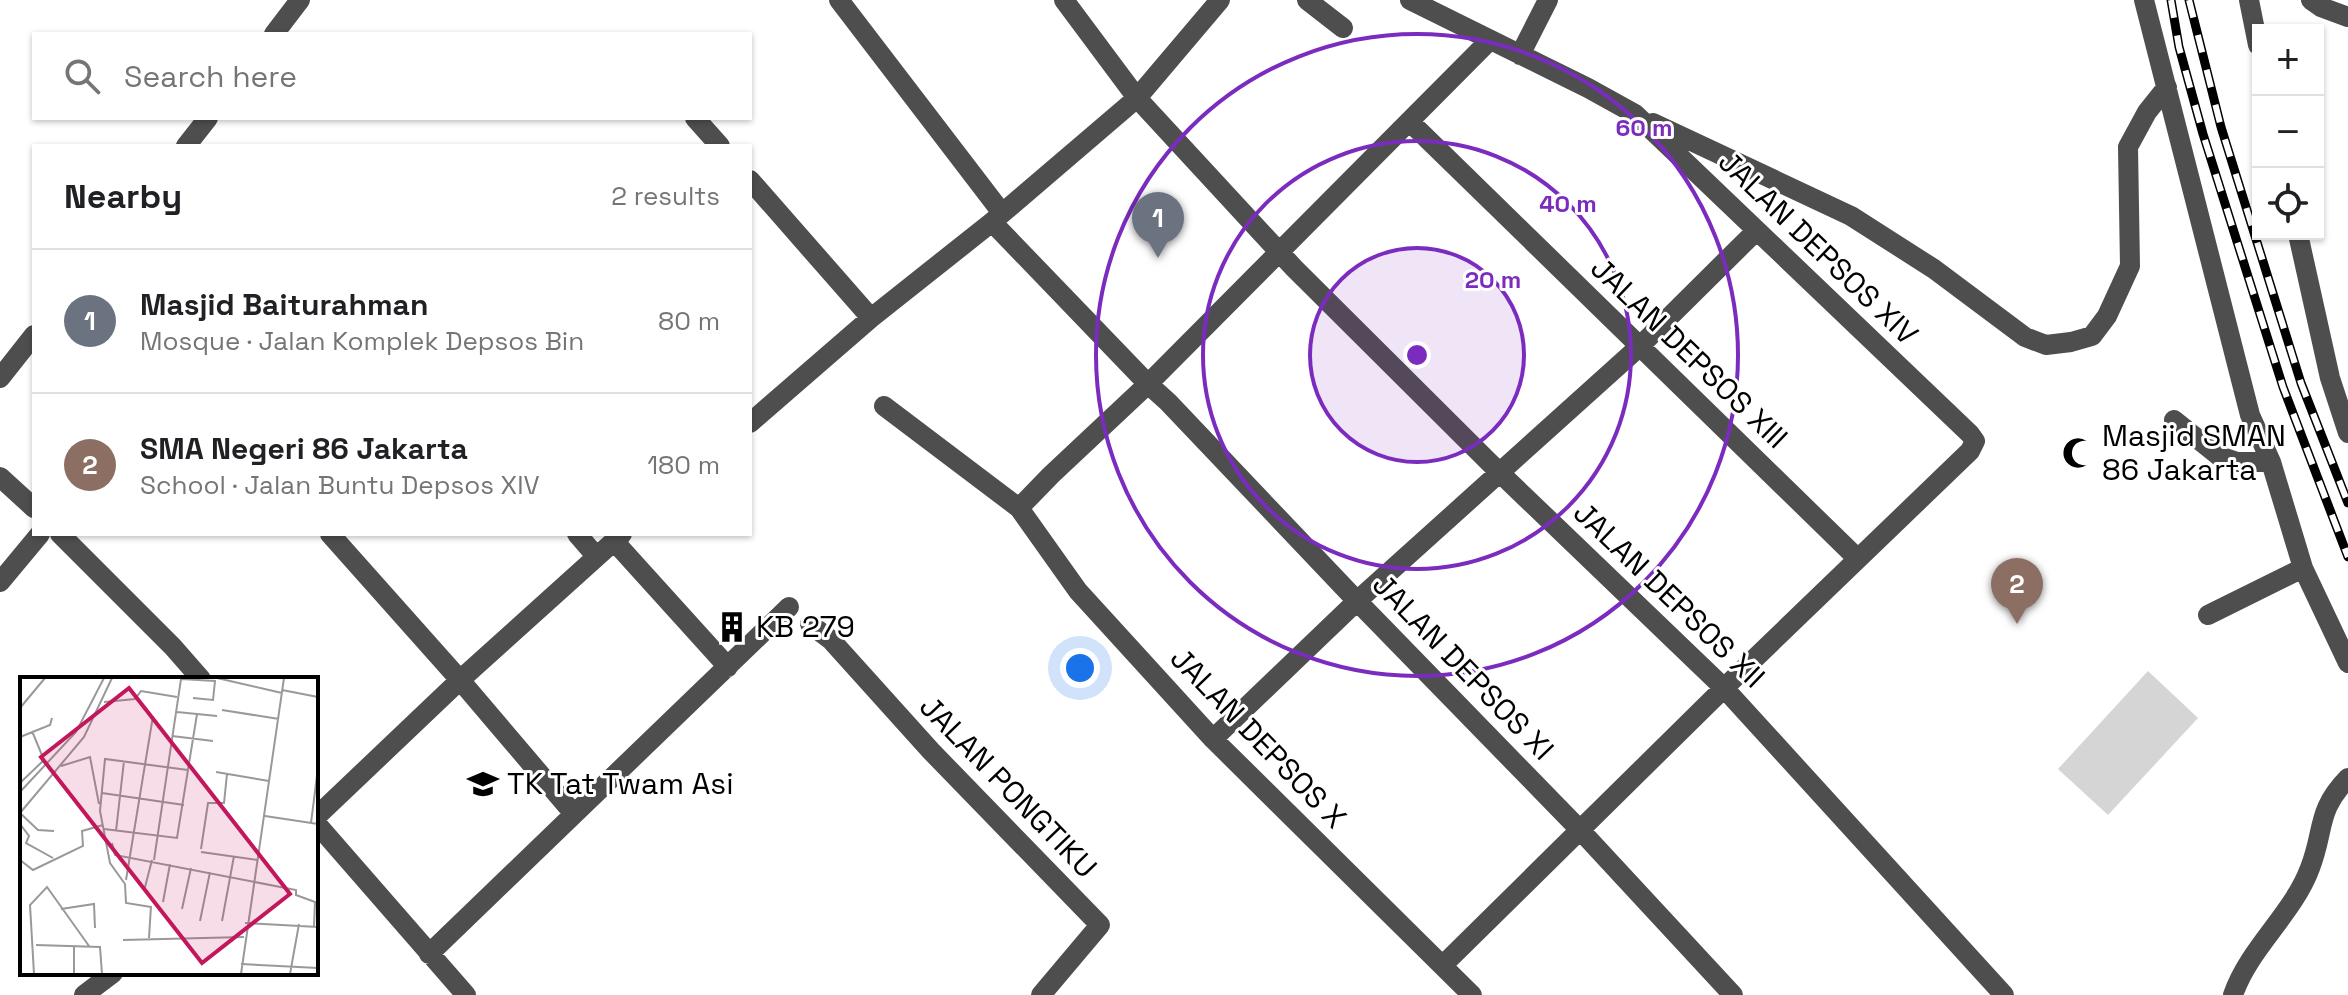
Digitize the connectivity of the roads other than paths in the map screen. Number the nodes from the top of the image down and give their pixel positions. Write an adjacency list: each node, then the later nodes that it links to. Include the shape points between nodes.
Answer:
1 (300, 0): 14 (street)
2 (839, 0): 26 (street, JALAN DEPSOS XI)
3 (1064, 0): 18 (street, JALAN DEPSOS XII)
4 (1220, 0): 18 (street)
5 (1307, 0): 13 (street)
6 (1410, 0): 15 (street, JALAN DEPSOS XIV)
7 (1548, 0): 16 (street)
8 (2144, 0): 17 (street)
9 (2249, 0): 12 (street)
10 (2311, 0): 11 (street)
11 (2348, 17)
12 (2254, 24)
13 (1343, 28)
14 (276, 32)
15 (1490, 40): 16 (street, JALAN DEPSOS XIV); 22 (street)
16 (1520, 55): 19 (street, JALAN DEPSOS XIV)
17 (2167, 87): 19 (street, via 2128,147 2130,266 2107,316 2092,336 2046,345 2025,337 1851,216); 39 (street, via 2250,415)
18 (1137, 98): 26 (street); 29 (street, JALAN DEPSOS XII)
19 (1635, 114): 27 (street, JALAN DEPSOS XIV)
20 (206, 120): 23 (street)
21 (697, 120): 24 (street)
22 (1410, 122): 29 (street); 32 (street, JALAN DEPSOS XIII)
23 (188, 144)
24 (718, 144)
25 (752, 182): 30 (street)
26 (997, 218): 30 (street); 34 (street, JALAN DEPSOS XI)
27 (1756, 231): 32 (street); 50 (street, JALAN DEPSOS XIV, via 1974,438 1970,451)
28 (2299, 240): 38 (street, via 2330,378)
29 (1279, 251): 34 (street); 40 (street, JALAN DEPSOS XII)
30 (871, 318): 37 (street)
31 (32, 338): 33 (street)
32 (1639, 347): 40 (street); 50 (street, JALAN DEPSOS XIII)
33 (0, 378)
34 (1148, 384): 43 (street); 53 (street, JALAN DEPSOS XI)
35 (884, 406): 43 (street, JALAN DEPSOS X)
36 (2174, 420): 39 (street, via 2219,456)
37 (752, 421)
38 (2348, 433)
39 (2271, 462): 51 (street)
40 (1499, 472): 53 (street); 61 (street, JALAN DEPSOS XII)
41 (0, 477): 42 (street)
42 (32, 506)
43 (1019, 508): 62 (street, JALAN DEPSOS X, via 1078,591)
44 (38, 536): 52 (street)
45 (62, 536): 59 (street)
46 (332, 536): 60 (street)
47 (579, 536): 49 (street)
48 (618, 537): 49 (street); 58 (street)
49 (596, 556): 60 (street)
50 (1858, 559): 61 (street)
51 (2303, 568): 55 (street); 57 (street)
52 (0, 582)
53 (1357, 601): 62 (street); 67 (street, JALAN DEPSOS XI)
54 (789, 607): 58 (street)
55 (2208, 615)
56 (810, 624): 73 (street, JALAN PONGTIKU, via 831,640 1100,925)
57 (2348, 663)
58 (728, 667): 64 (street)
59 (199, 677)
60 (460, 680): 64 (street); 65 (street)
61 (1724, 688): 67 (street); 76 (street, JALAN DEPSOS XII)
62 (1213, 739): 69 (street, JALAN DEPSOS X)
63 (2348, 778): 77 (street, via 2326,807 2309,871 2247,964)
64 (574, 814): 68 (street)
65 (318, 815)
66 (318, 825): 68 (street)
67 (1581, 831): 69 (street); 75 (street, JALAN DEPSOS XI)
68 (429, 954): 72 (street)
69 (1443, 965): 74 (street, JALAN DEPSOS X)
70 (110, 975): 71 (street)
71 (84, 995)
72 (466, 995)
73 (1041, 995)
74 (1472, 995)
75 (1733, 995)
76 (2004, 995)
77 (2233, 995)

